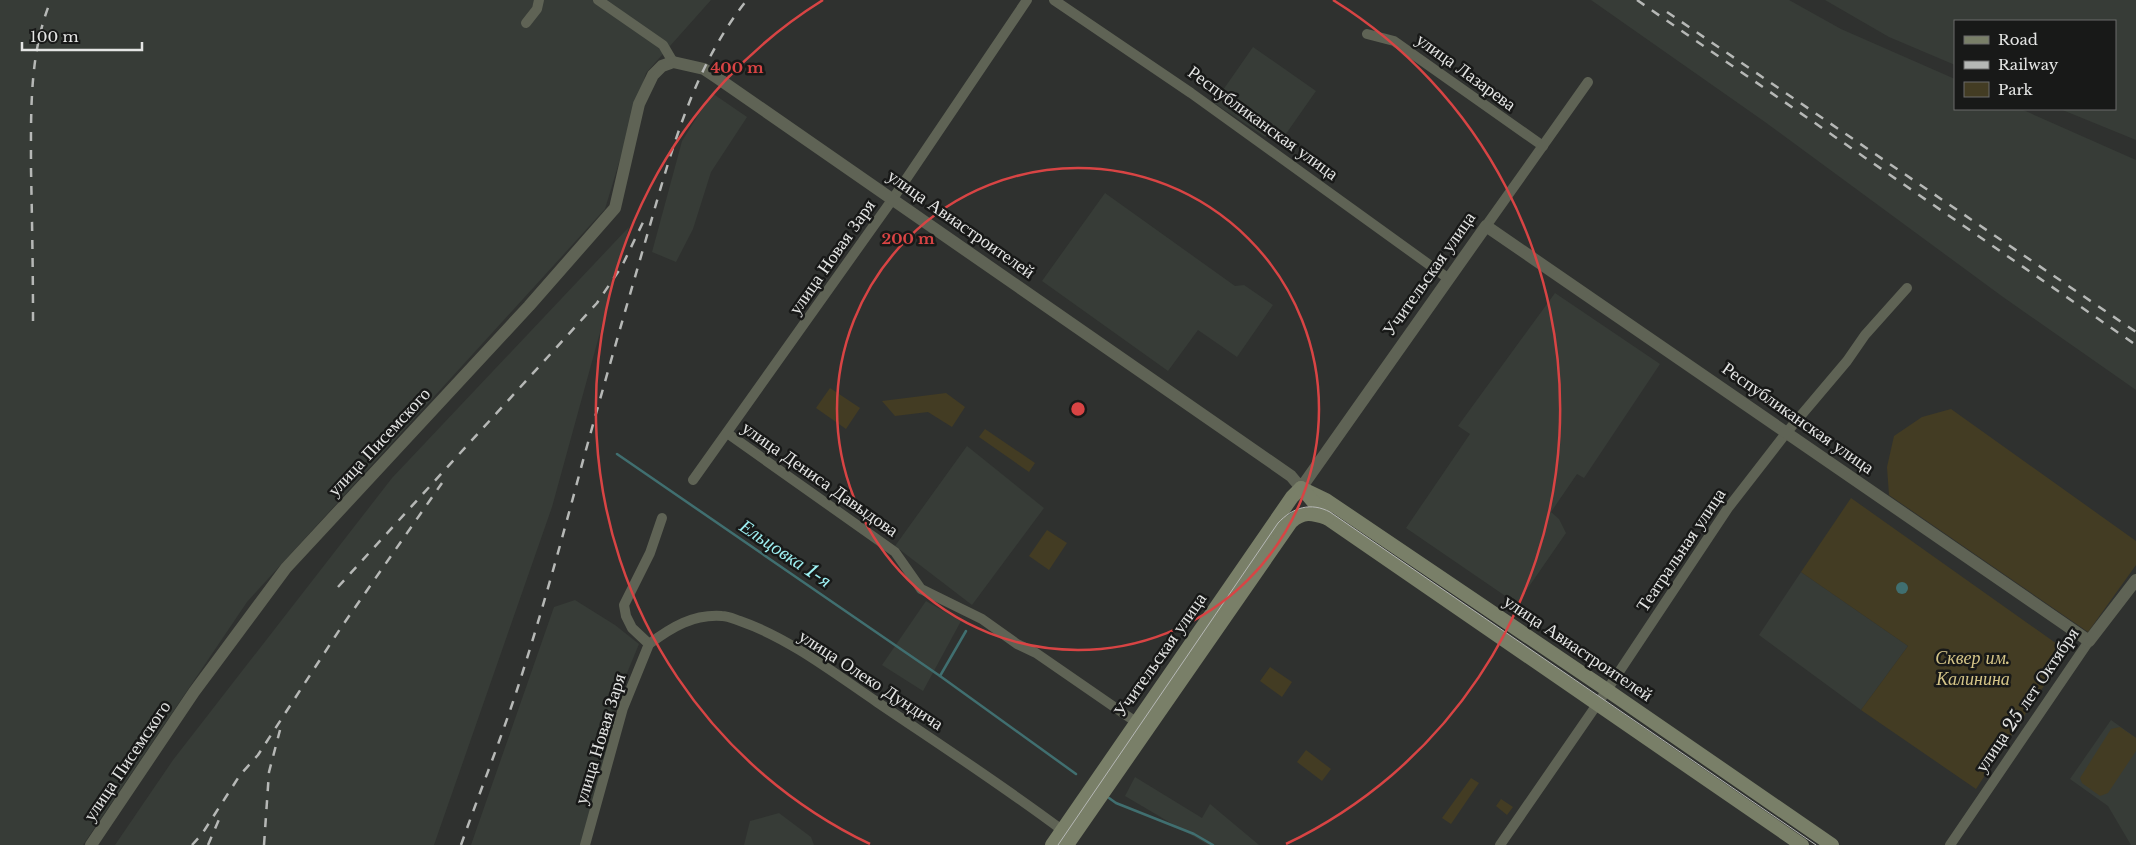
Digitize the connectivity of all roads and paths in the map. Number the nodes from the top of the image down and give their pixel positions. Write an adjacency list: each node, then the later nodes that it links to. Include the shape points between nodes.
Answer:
1 (540, 0): 5 (street, via 537,10)
2 (598, 0): 7 (street, via 663,45)
3 (1028, 0): 10 (street, улица Новая Заря)
4 (1054, 0): 12 (street, Республиканская улица, via 1191,93)
5 (526, 23)
6 (1367, 34): 9 (street, улица Лазарева, via 1394,41)
7 (673, 62): 10 (street, улица Авиастроителей, via 704,69); 28 (street, улица Писемского, via 652,75 639,104 615,208 286,568 194,692)
8 (1588, 82): 9 (street, Учительская улица)
9 (1543, 146): 11 (street, Учительская улица)
10 (892, 200): 15 (street, улица Новая Заря); 17 (street, улица Авиастроителей, via 1291,476)
11 (1486, 226): 12 (street, Учительская улица); 14 (street, Республиканская улица)
12 (1449, 279): 17 (street, Учительская улица)
13 (1907, 288): 14 (street, Театральная улица)
14 (1787, 432): 22 (street, Республиканская улица); 24 (street, Театральная улица, via 1728,508)
15 (727, 433): 16 (street, улица Новая Заря); 26 (street, улица Дениса Давыдова, via 895,552 921,589 982,619)
16 (693, 480)
17 (1301, 488): 18 (main road, Учительская улица, via 1301,508); 20 (main road, улица Авиастроителей); 24 (main road, улица Авиастроителей, via 1326,500); 26 (main road, Учительская улица)
18 (1297, 516): 20 (main road, via 1311,512); 27 (main road, Учительская улица)
19 (662, 518): 23 (street, via 650,553 624,605 632,628)
20 (1327, 518): 25 (main road, улица Авиастроителей)
21 (2136, 578): 22 (street, улица 25 лет Октября)
22 (2088, 641): 33 (street, улица 25 лет Октября)
23 (650, 644): 27 (street, улица Олеко Дундича, via 672,627 698,617 724,616 757,627 790,645 994,781); 29 (street, улица Новая Заря, via 623,708)
24 (1607, 690): 25 (street, Театральная улица); 32 (main road, улица Авиастроителей)
25 (1597, 705): 30 (street, Театральная улица); 31 (main road, улица Авиастроителей)
26 (1136, 722): 27 (main road, Учительская улица)
27 (1060, 841)
28 (91, 845)
29 (585, 845)
30 (1500, 845)
31 (1802, 845)
32 (1832, 845)
33 (1950, 845)

